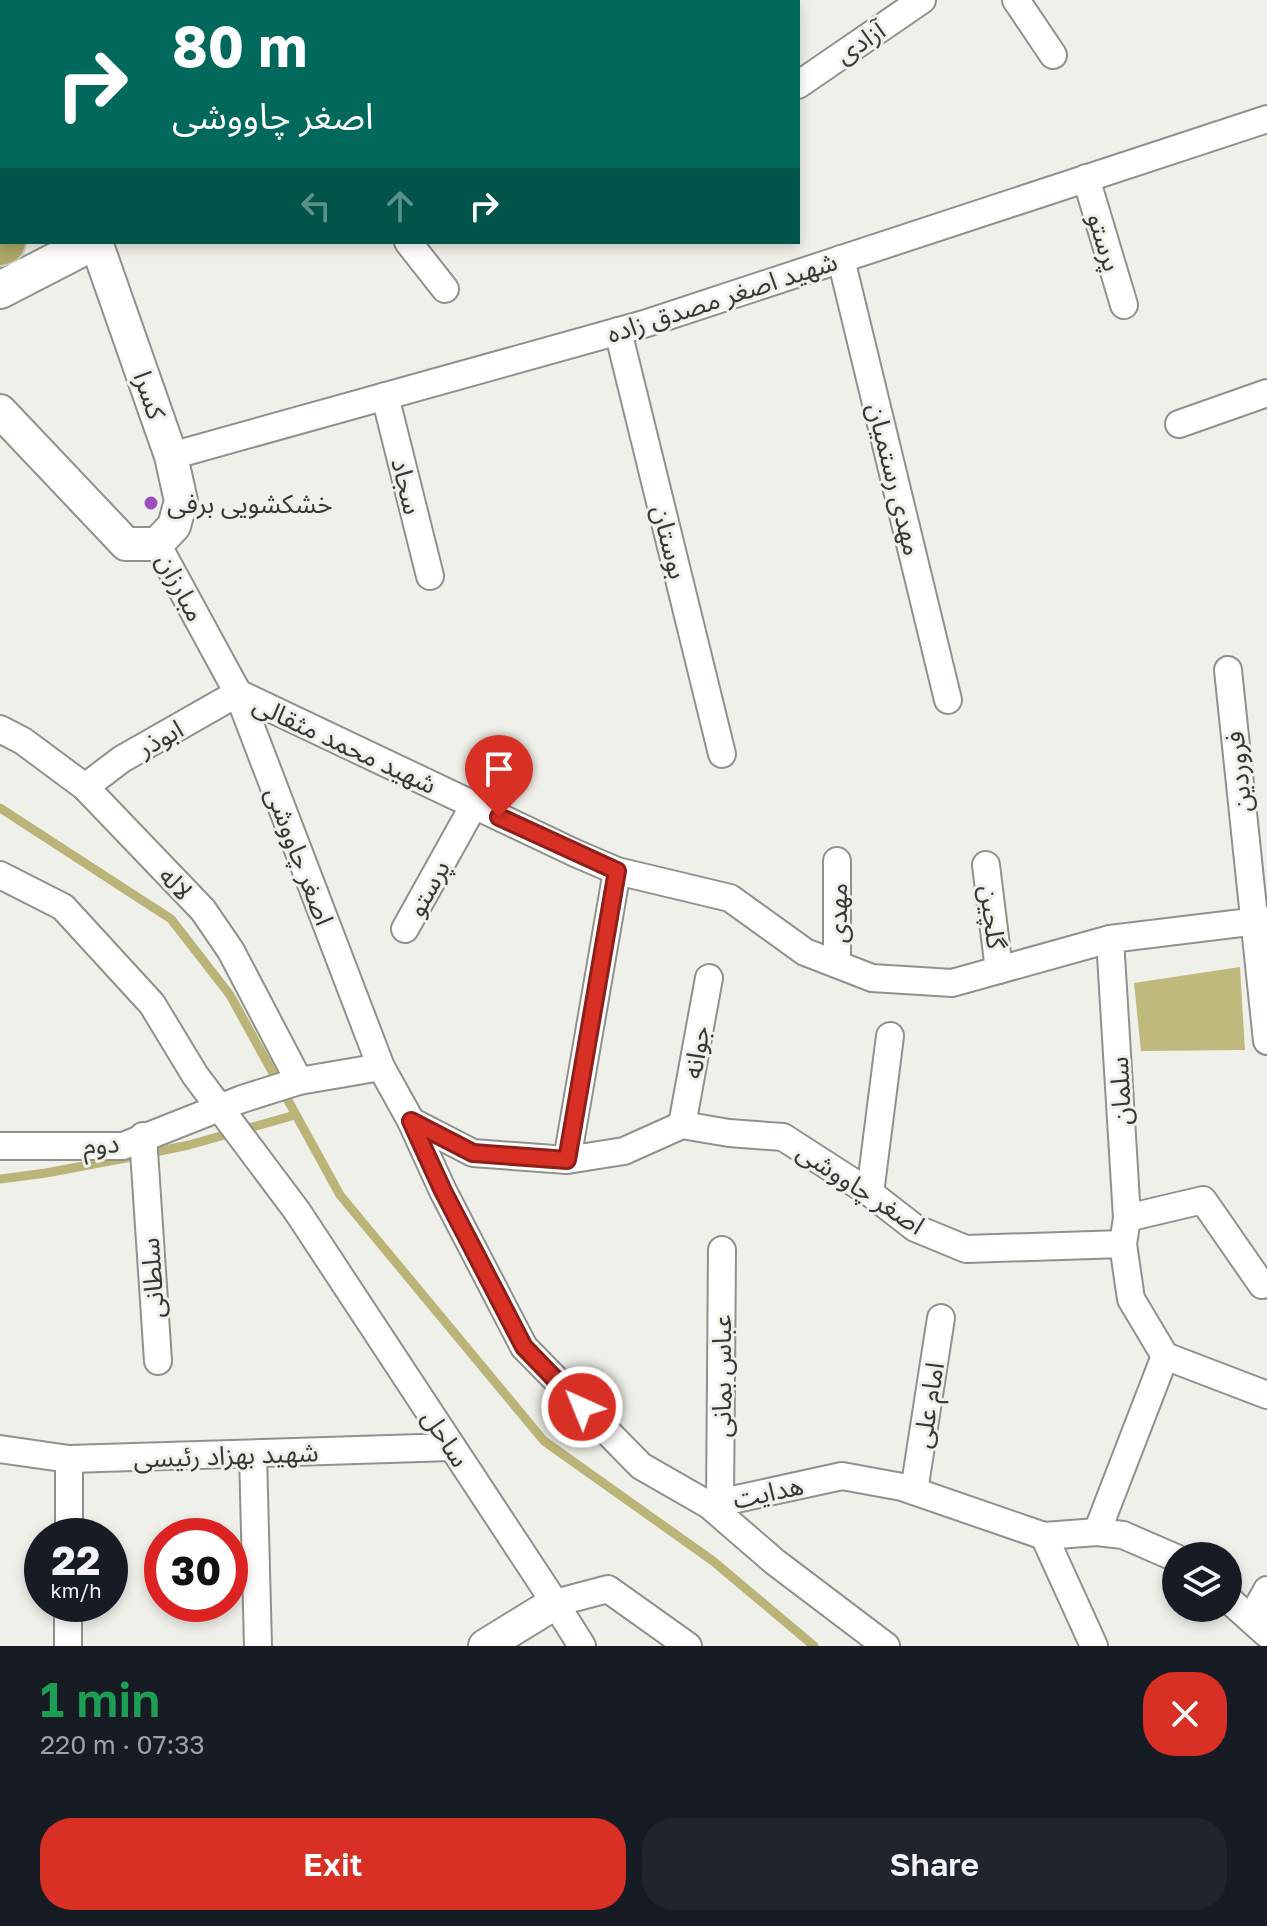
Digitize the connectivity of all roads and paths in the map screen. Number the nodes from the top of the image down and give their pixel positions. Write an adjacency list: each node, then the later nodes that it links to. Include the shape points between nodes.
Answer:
1 (922, 0): 4 (street, آزادی)
2 (1016, 0): 3 (street)
3 (1053, 55)
4 (800, 84)
5 (1267, 119): 6 (street, شهید اصغر مصدق زاده)
6 (1086, 178): 10 (street, شهید اصغر مصدق زاده); 13 (street, پرستو)
7 (90, 244): 12 (main road)
8 (95, 244): 19 (street, کسرا)
9 (410, 244): 11 (street)
10 (841, 259): 14 (street, شهید اصغر مصدق زاده); 24 (street, مهدی رستمیان)
11 (445, 289)
12 (0, 290)
13 (1124, 305)
14 (618, 331): 16 (street, شهید اصغر مصدق زاده); 26 (street, بوستان)
15 (1267, 393): 18 (street)
16 (385, 396): 19 (street, شهید اصغر مصدق زاده); 21 (street, سجاد)
17 (0, 411): 20 (street, مبارزان, via 126,544)
18 (1179, 424)
19 (171, 456): 20 (street, کسرا, via 181,501 174,526)
20 (157, 544): 23 (street, مبارزان)
21 (430, 576)
22 (1228, 670): 33 (street, فروردین)
23 (238, 693): 27 (street, ابوذر, via 122,759); 28 (street, شهید محمد مثقالی); 41 (street, اصغر چاووشی)
24 (948, 700)
25 (0, 729): 27 (street, لاله)
26 (722, 754)
27 (85, 787): 42 (street, لاله, via 203,910 231,951)
28 (474, 805): 31 (street, شهید محمد مثقالی); 34 (street, پرستو)
29 (837, 861): 36 (street, مهدی)
30 (986, 865): 37 (street, گلچین)
31 (617, 871): 36 (street, شهید محمد مثقالی, via 730,898 805,952); 48 (street)
32 (0, 875): 43 (street, via 63,907 152,1004 195,1075)
33 (1260, 920): 35 (street, شهید محمد مثقالی); 40 (street, فروردین)
34 (405, 929)
35 (1110, 939): 37 (street, شهید محمد مثقالی); 50 (street, سلمان)
36 (837, 964): 37 (street, شهید محمد مثقالی, via 872,978 952,983)
37 (999, 970)
38 (709, 978): 45 (street, جوانه)
39 (890, 1036): 49 (street)
40 (1267, 1041)
41 (381, 1067): 42 (street, دوم); 44 (street, اصغر چاووشی)
42 (299, 1081): 43 (street, دوم)
43 (229, 1109): 46 (street, دوم); 57 (street, ساحل, via 249,1148 297,1211)
44 (411, 1121): 48 (street, via 473,1153); 62 (street, اصغر چاووشی, via 524,1347 641,1466)
45 (682, 1125): 48 (street, via 624,1151); 49 (street, اصغر چاووشی, via 783,1137)
46 (143, 1136): 47 (street, دوم, via 123,1146); 55 (street, سلطانی)
47 (0, 1146)
48 (567, 1160)
49 (870, 1193): 50 (street, اصغر چاووشی, via 915,1228 966,1249)
50 (1125, 1231): 52 (street, اصغر چاووشی, via 1203,1200); 54 (street, via 1131,1299)
51 (722, 1250): 62 (street, عباس بمانی)
52 (1262, 1285)
53 (941, 1318): 61 (street, امام علی)
54 (1165, 1356): 56 (street); 64 (street)
55 (158, 1361)
56 (1267, 1395)
57 (452, 1447): 59 (street, شهید بهزاد رئیسی); 68 (street, ساحل)
58 (0, 1449): 60 (street, شهید بهزاد رئیسی)
59 (253, 1455): 60 (street, شهید بهزاد رئیسی); 73 (street)
60 (69, 1459): 63 (street)
61 (914, 1491): 62 (street, هدایت, via 842,1476); 65 (street, هدایت)
62 (714, 1504): 77 (street, هدایت, via 775,1562)
63 (69, 1518)
64 (1097, 1532): 65 (street); 66 (street, via 1123,1535)
65 (1044, 1536): 78 (street)
66 (1162, 1552)
67 (1267, 1590): 71 (street)
68 (555, 1603): 74 (street); 75 (street, ساحل); 76 (street, via 608,1589)
69 (1242, 1612): 71 (street)
70 (68, 1622): 72 (street)
71 (1259, 1627)
72 (68, 1646)
73 (258, 1646)
74 (485, 1646)
75 (582, 1646)
76 (688, 1646)
77 (886, 1646)
78 (1094, 1646)

